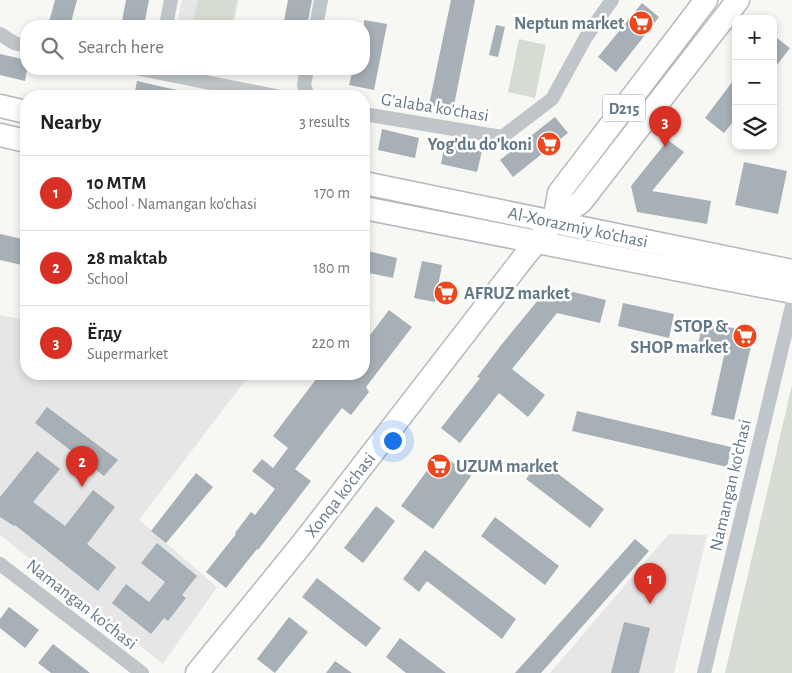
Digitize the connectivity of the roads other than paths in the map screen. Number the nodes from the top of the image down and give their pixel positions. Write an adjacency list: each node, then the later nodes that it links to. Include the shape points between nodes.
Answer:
1 (171, 0): 6 (street)
2 (321, 0): 7 (street)
3 (612, 0): 16 (street, G'alaba ko'chasi, via 586,37 552,99 502,136)
4 (706, 0): 21 (main road, Xonqa ko'chasi / D215, via 559,192)
5 (738, 0): 21 (main road, Xonqa ko'chasi / D215, via 581,202)
6 (167, 20)
7 (317, 20)
8 (0, 34): 9 (street)
9 (20, 44)
10 (180, 75): 12 (street)
11 (306, 75): 13 (street)
12 (249, 90)
13 (306, 90)
14 (0, 106): 15 (main road)
15 (20, 111)
16 (370, 115)
17 (0, 136): 18 (main road)
18 (20, 140)
19 (370, 184): 21 (main road, Al-Xorazmiy ko’chasi)
20 (370, 209): 22 (main road, Al-Xorazmiy ko’chasi)
21 (554, 221): 22 (main road, Xonqa ko'chasi); 23 (main road, Al-Xorazmiy ko’chasi)
22 (537, 242): 24 (main road, Al-Xorazmiy ko’chasi); 28 (main road, Xonqa ko'chasi, via 302,544)
23 (792, 271)
24 (792, 292)
25 (792, 306): 29 (street, Namangan ko'chasi)
26 (0, 564): 27 (street, Namangan ko'chasi)
27 (142, 673)
28 (197, 673)
29 (704, 673)

